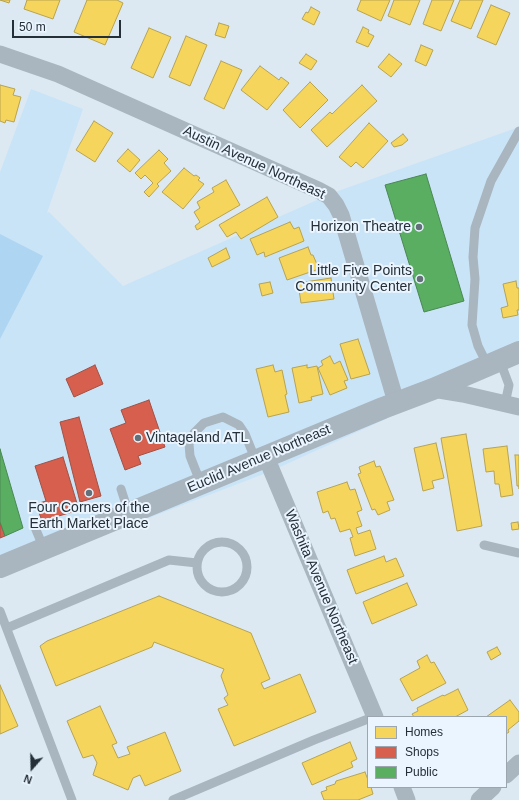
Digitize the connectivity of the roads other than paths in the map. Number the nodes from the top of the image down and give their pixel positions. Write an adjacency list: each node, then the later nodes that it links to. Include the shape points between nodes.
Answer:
1 (0, 54): 5 (street, Austin Avenue Northeast, via 58,74 328,196 341,215)
2 (519, 131): 3 (lane, via 491,181 475,228 472,325 478,346)
3 (502, 360): 4 (street, Euclid Avenue Northeast); 6 (lane)
4 (433, 389): 5 (street, Euclid Avenue Northeast); 6 (street)
5 (396, 402): 7 (street, Euclid Avenue Northeast)
6 (512, 405)
7 (261, 459): 8 (street, Euclid Avenue Northeast); 8 (lane, via 239,425 223,417 204,423 194,433 189,444 190,456); 19 (street, Washita Avenue Northeast)
8 (201, 484): 10 (street, Euclid Avenue Northeast)
9 (121, 490): 10 (lane)
10 (129, 514): 13 (street, Euclid Avenue Northeast)
11 (34, 525): 13 (lane)
12 (484, 545): 14 (lane)
13 (44, 549): 16 (street, Euclid Avenue Northeast)
14 (519, 553)
15 (198, 563): 15 (lane, via 206,548 212,544 229,542 244,554 247,571 241,583 234,589 220,592 212,590 201,580); 18 (lane, via 169,560)
16 (0, 568)
17 (0, 611): 18 (lane)
18 (7, 628): 25 (lane)
19 (373, 716)
20 (367, 719): 26 (lane)
21 (519, 763): 22 (street)
22 (507, 774)
23 (402, 788): 27 (street)
24 (492, 788): 28 (street)
25 (72, 800)
26 (173, 800)
27 (407, 800)
28 (479, 800)

